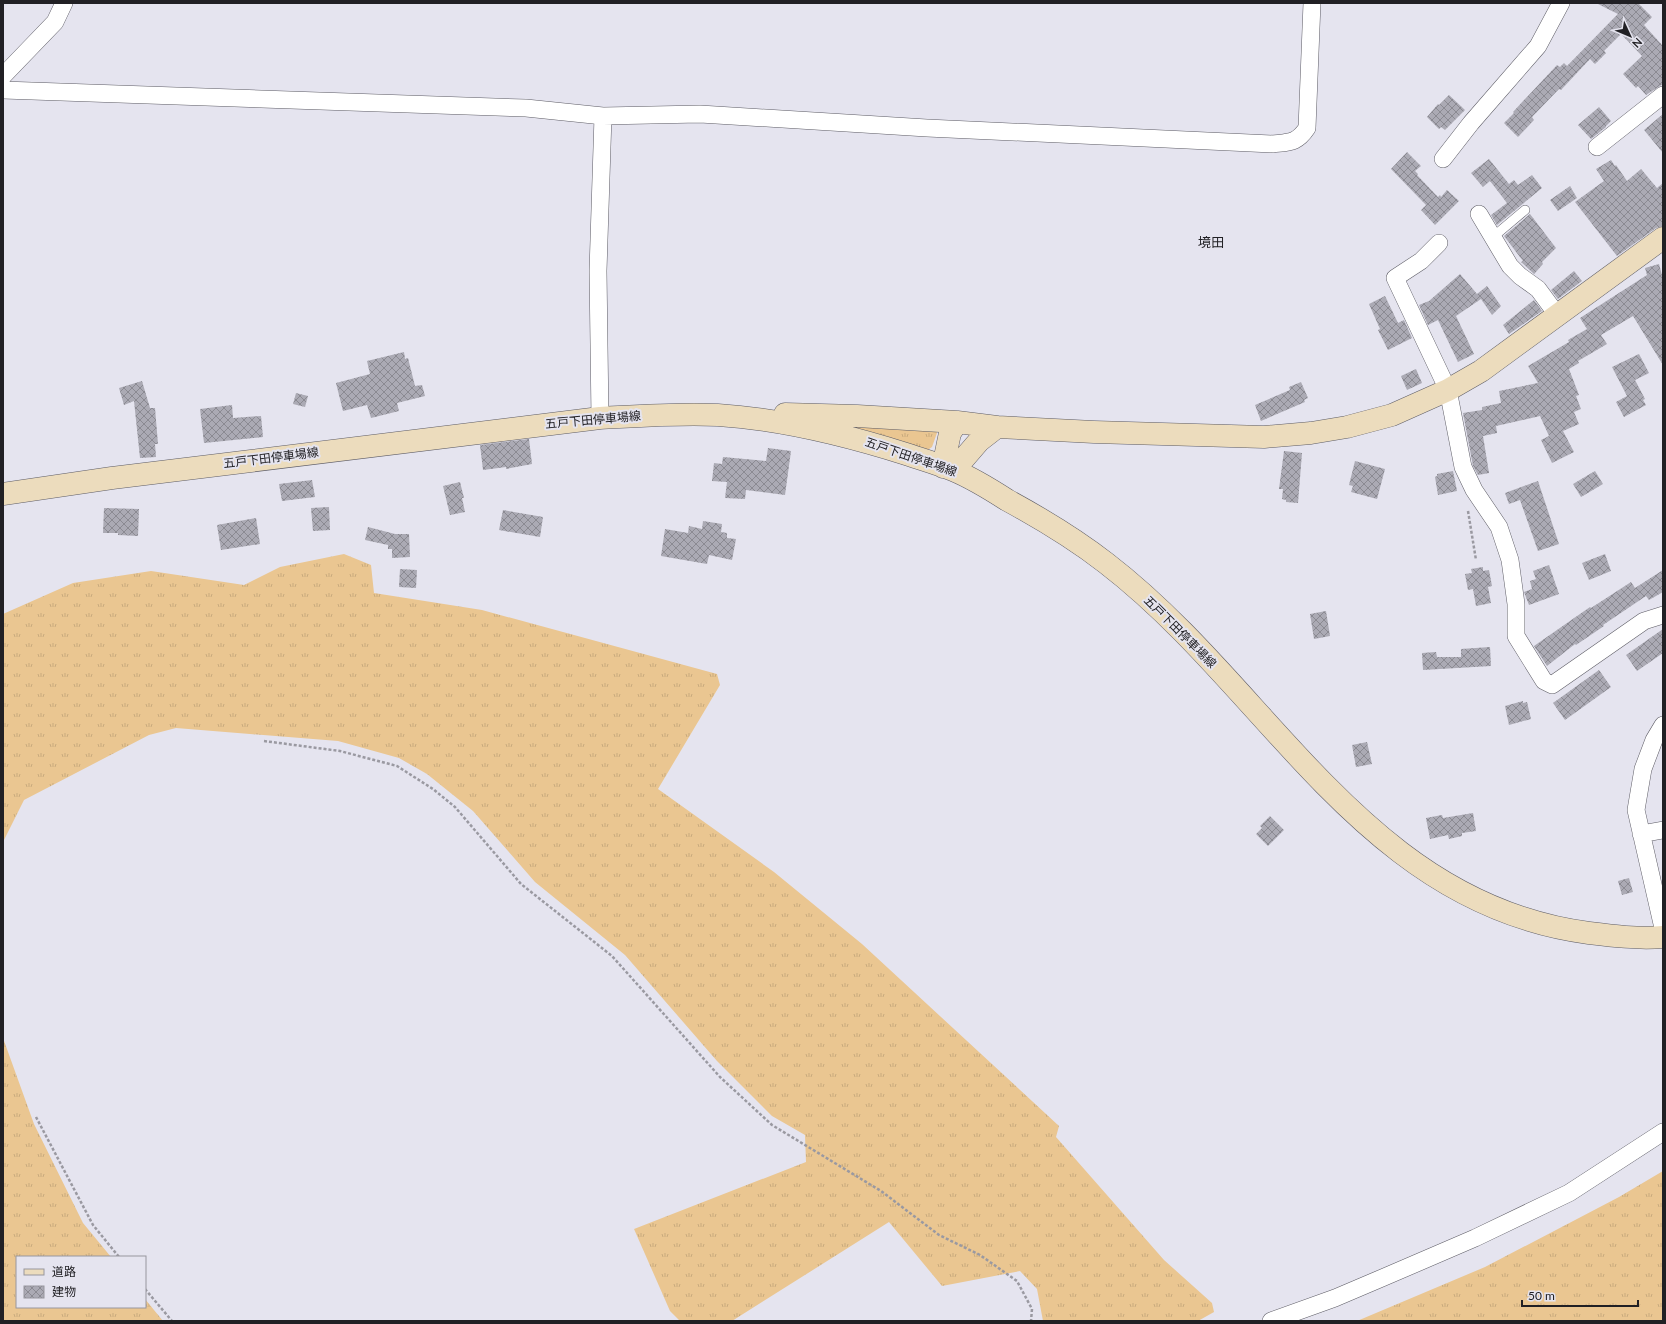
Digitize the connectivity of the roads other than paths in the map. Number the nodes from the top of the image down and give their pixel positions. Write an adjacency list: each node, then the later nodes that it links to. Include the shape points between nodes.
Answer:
1 (64, 3): 4 (street, via 55,22)
2 (1312, 3): 7 (street, via 1307,128 1294,142 1273,144 927,128 700,114)
3 (1561, 3): 9 (street, via 1538,46)
4 (3, 76)
5 (3, 90): 7 (street, via 526,108)
6 (1663, 94): 8 (street)
7 (604, 116): 17 (street, via 598,271)
8 (1597, 147)
9 (1443, 159)
10 (1525, 210): 12 (lane)
11 (1479, 214): 12 (street)
12 (1493, 237): 15 (street, via 1510,266 1538,289)
13 (1663, 238): 15 (main road)
14 (1439, 243): 16 (street, via 1421,261 1395,278)
15 (1558, 316): 16 (main road, via 1481,372)
16 (1448, 390): 20 (main road, via 1392,415 1347,427 1264,437); 23 (street, via 1462,467 1499,527 1510,560 1516,604 1516,636 1544,682 1552,685 1644,621)
17 (600, 418): 18 (main road, 五戸下田停車場線, via 718,415); 22 (main road, 五戸下田停車場線, via 112,478)
18 (755, 420): 19 (main road, via 789,413); 21 (main road, 五戸下田停車場線, via 787,424 860,440)
19 (957, 422): 20 (main road); 21 (main road, via 950,433)
20 (997, 427): 21 (main road)
21 (949, 468): 28 (main road, 五戸下田停車場線, via 1056,528 1107,564 1165,614 1334,795 1369,828 1430,875 1470,898 1514,917 1562,930 1616,937)
22 (3, 494)
23 (1663, 615)
24 (1663, 725): 26 (street, via 1643,769 1636,810)
25 (1663, 830): 26 (street)
26 (1641, 834): 27 (street)
27 (1663, 928)
28 (1663, 937)
29 (1663, 1132): 30 (street, via 1563,1196 1396,1272)
30 (1271, 1321)

